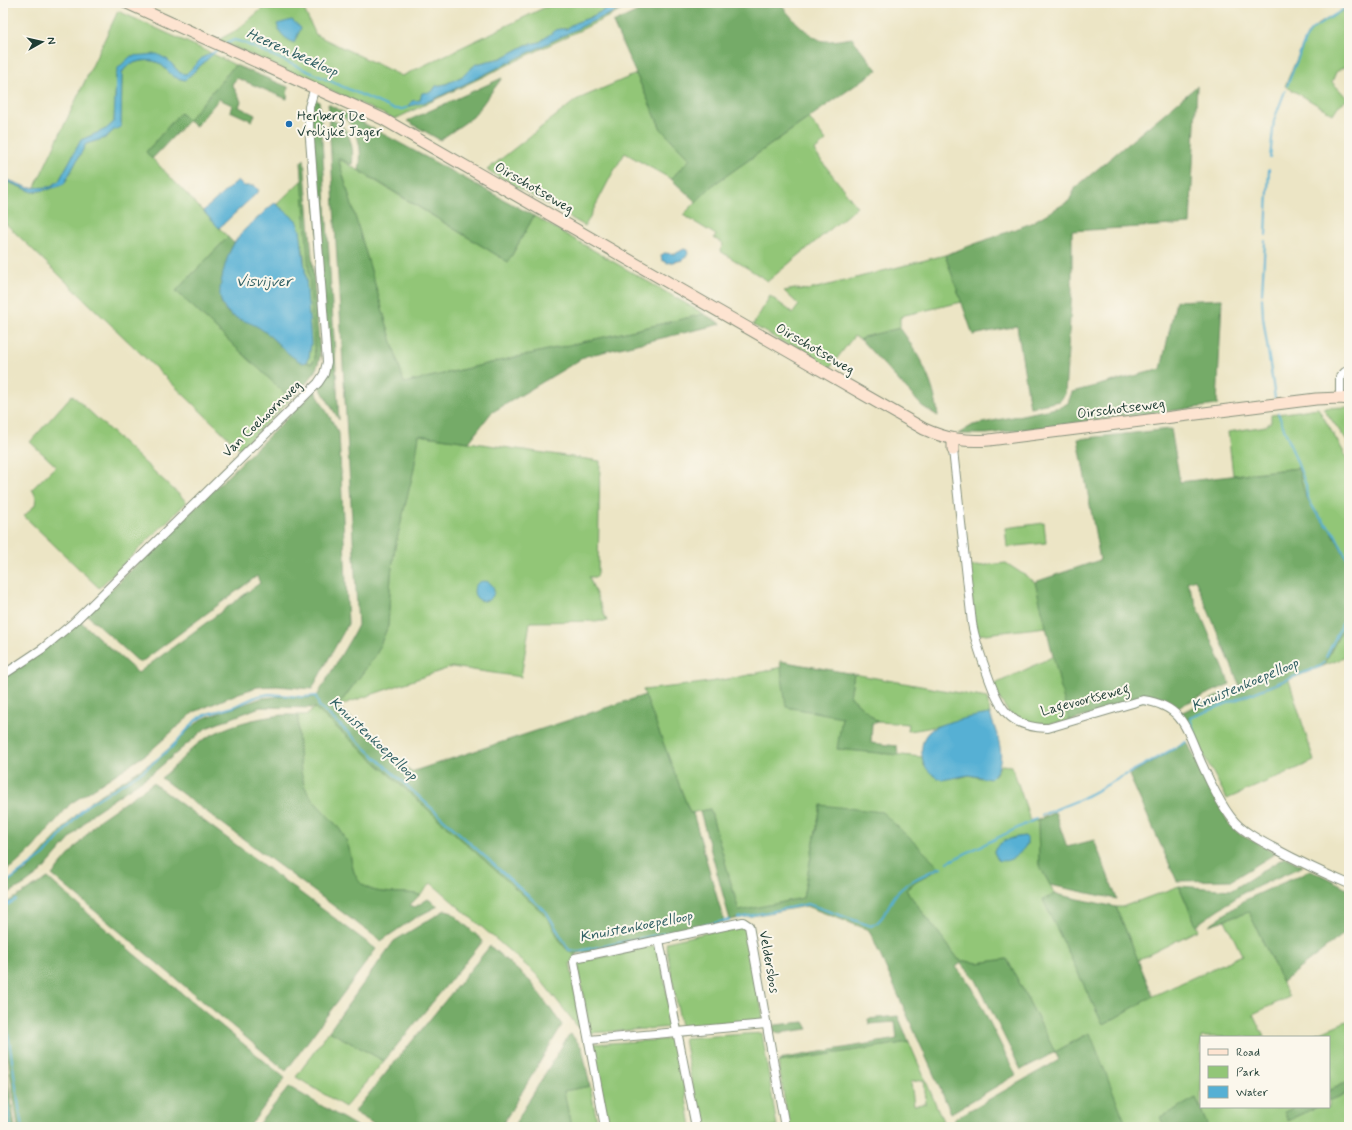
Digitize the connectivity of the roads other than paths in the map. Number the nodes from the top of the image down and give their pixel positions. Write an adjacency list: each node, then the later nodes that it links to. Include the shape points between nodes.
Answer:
1 (127, 3): 2 (street, Oirschotseweg)
2 (315, 87): 5 (street, Oirschotseweg, via 383,119 442,152); 6 (street, Van Coehoornweg, via 309,107 309,126 327,362 324,374 318,383 73,623 42,649)
3 (1349, 371): 4 (street, via 1340,377)
4 (1345, 399): 5 (street, Oirschotseweg, via 1294,402)
5 (953, 445): 7 (street, Lagevoortseweg, via 976,644 996,699 1006,714 1034,728 1048,728 1143,700 1169,708 1179,716 1188,729 1198,755 1228,814 1238,826 1305,865)
6 (3, 675)
7 (1349, 884)
8 (659, 940): 9 (street, Veldersbos, via 747,923); 10 (street); 11 (street, Veldersbos, via 575,958)
9 (766, 1024): 10 (street); 14 (street, Veldersbos)
10 (678, 1033): 11 (street); 13 (street)
11 (589, 1040): 12 (street, Veldersbos)
12 (604, 1127)
13 (696, 1127)
14 (785, 1127)

